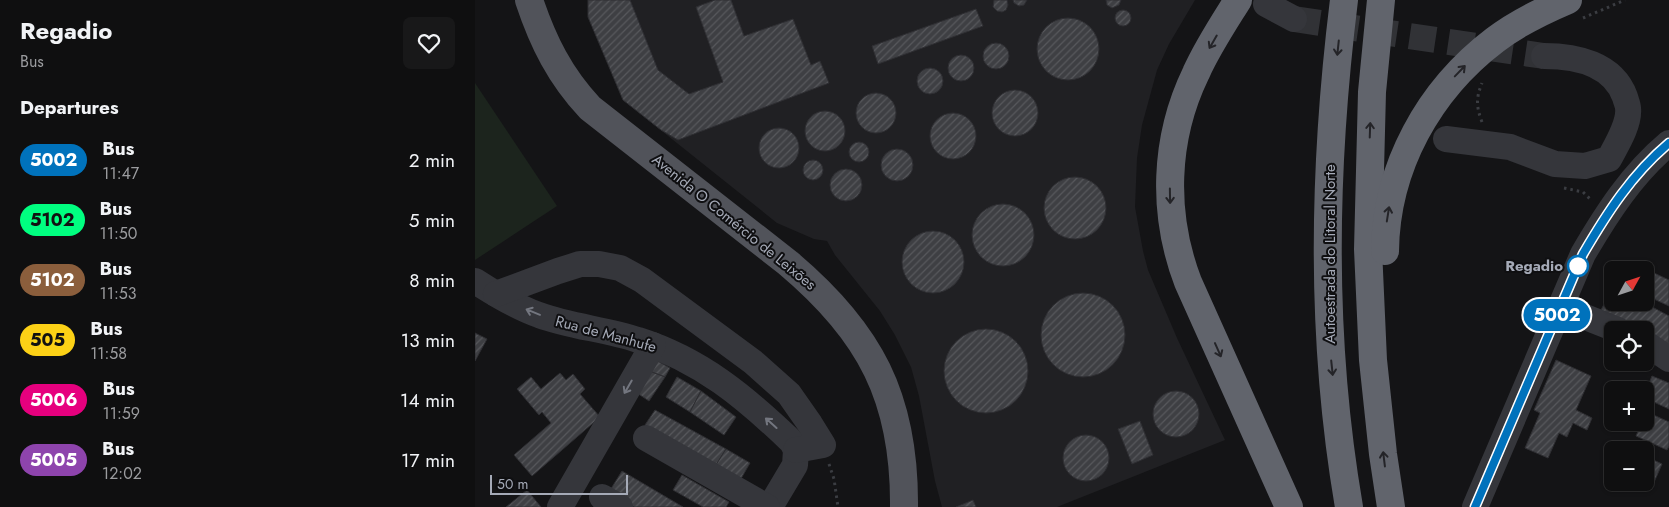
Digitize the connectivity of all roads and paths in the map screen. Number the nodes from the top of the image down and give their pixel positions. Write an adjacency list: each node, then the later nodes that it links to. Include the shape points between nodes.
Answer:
1 (1238, 0): 30 (highway, one-way to 30, via 1196,73 1182,108 1172,149 1171,221 1188,282)
2 (1344, 0): 31 (highway, Autoestrada do Litoral Norte, one-way to 31, via 1331,133 1327,274 1331,365)
3 (1381, 0): 17 (highway, one-way to 3, via 1372,92)
4 (1625, 0): 7 (path)
5 (535, 3): 29 (main road, Avenida O Comércio de Leixões, via 547,13 557,41 574,72 625,135 793,268 849,324 865,346 891,403 905,480)
6 (1266, 4): 8 (street)
7 (1571, 11): 17 (highway, one-way to 7, via 1385,278 1386,230 1395,184 1415,132 1435,102 1462,69 1527,18)
8 (1294, 19)
9 (1545, 56): 13 (street, via 1588,62 1606,70 1621,88 1629,109 1623,132 1609,158 1585,166 1555,164)
10 (1483, 81): 13 (path, via 1477,97 1478,112 1483,123)
11 (1447, 139): 13 (street)
12 (1669, 143): 15 (street, via 1650,159)
13 (1510, 147)
14 (1557, 186): 15 (path, via 1583,192)
15 (1606, 215): 18 (street, via 1583,254)
16 (485, 287): 20 (street, Rua de Manhufe, one-way to 16, via 539,315); 24 (street, via 580,264 620,268 642,280 714,333 789,394)
17 (1369, 288): 32 (highway, one-way to 17, via 1375,385)
18 (1560, 307): 19 (street); 33 (street)
19 (1604, 324)
20 (653, 345): 25 (street, Rua de Manhufe, one-way to 20, via 788,438 735,391 690,361); 26 (street, one-way to 26)
21 (1654, 348): 22 (street)
22 (1669, 359)
23 (646, 438): 27 (street)
24 (823, 445): 25 (street); 28 (path, via 834,479)
25 (796, 450): 27 (street, via 795,465)
26 (560, 507)
27 (768, 507)
28 (838, 507)
29 (904, 507)
30 (1289, 507)
31 (1349, 507)
32 (1391, 507)
33 (1475, 507)

